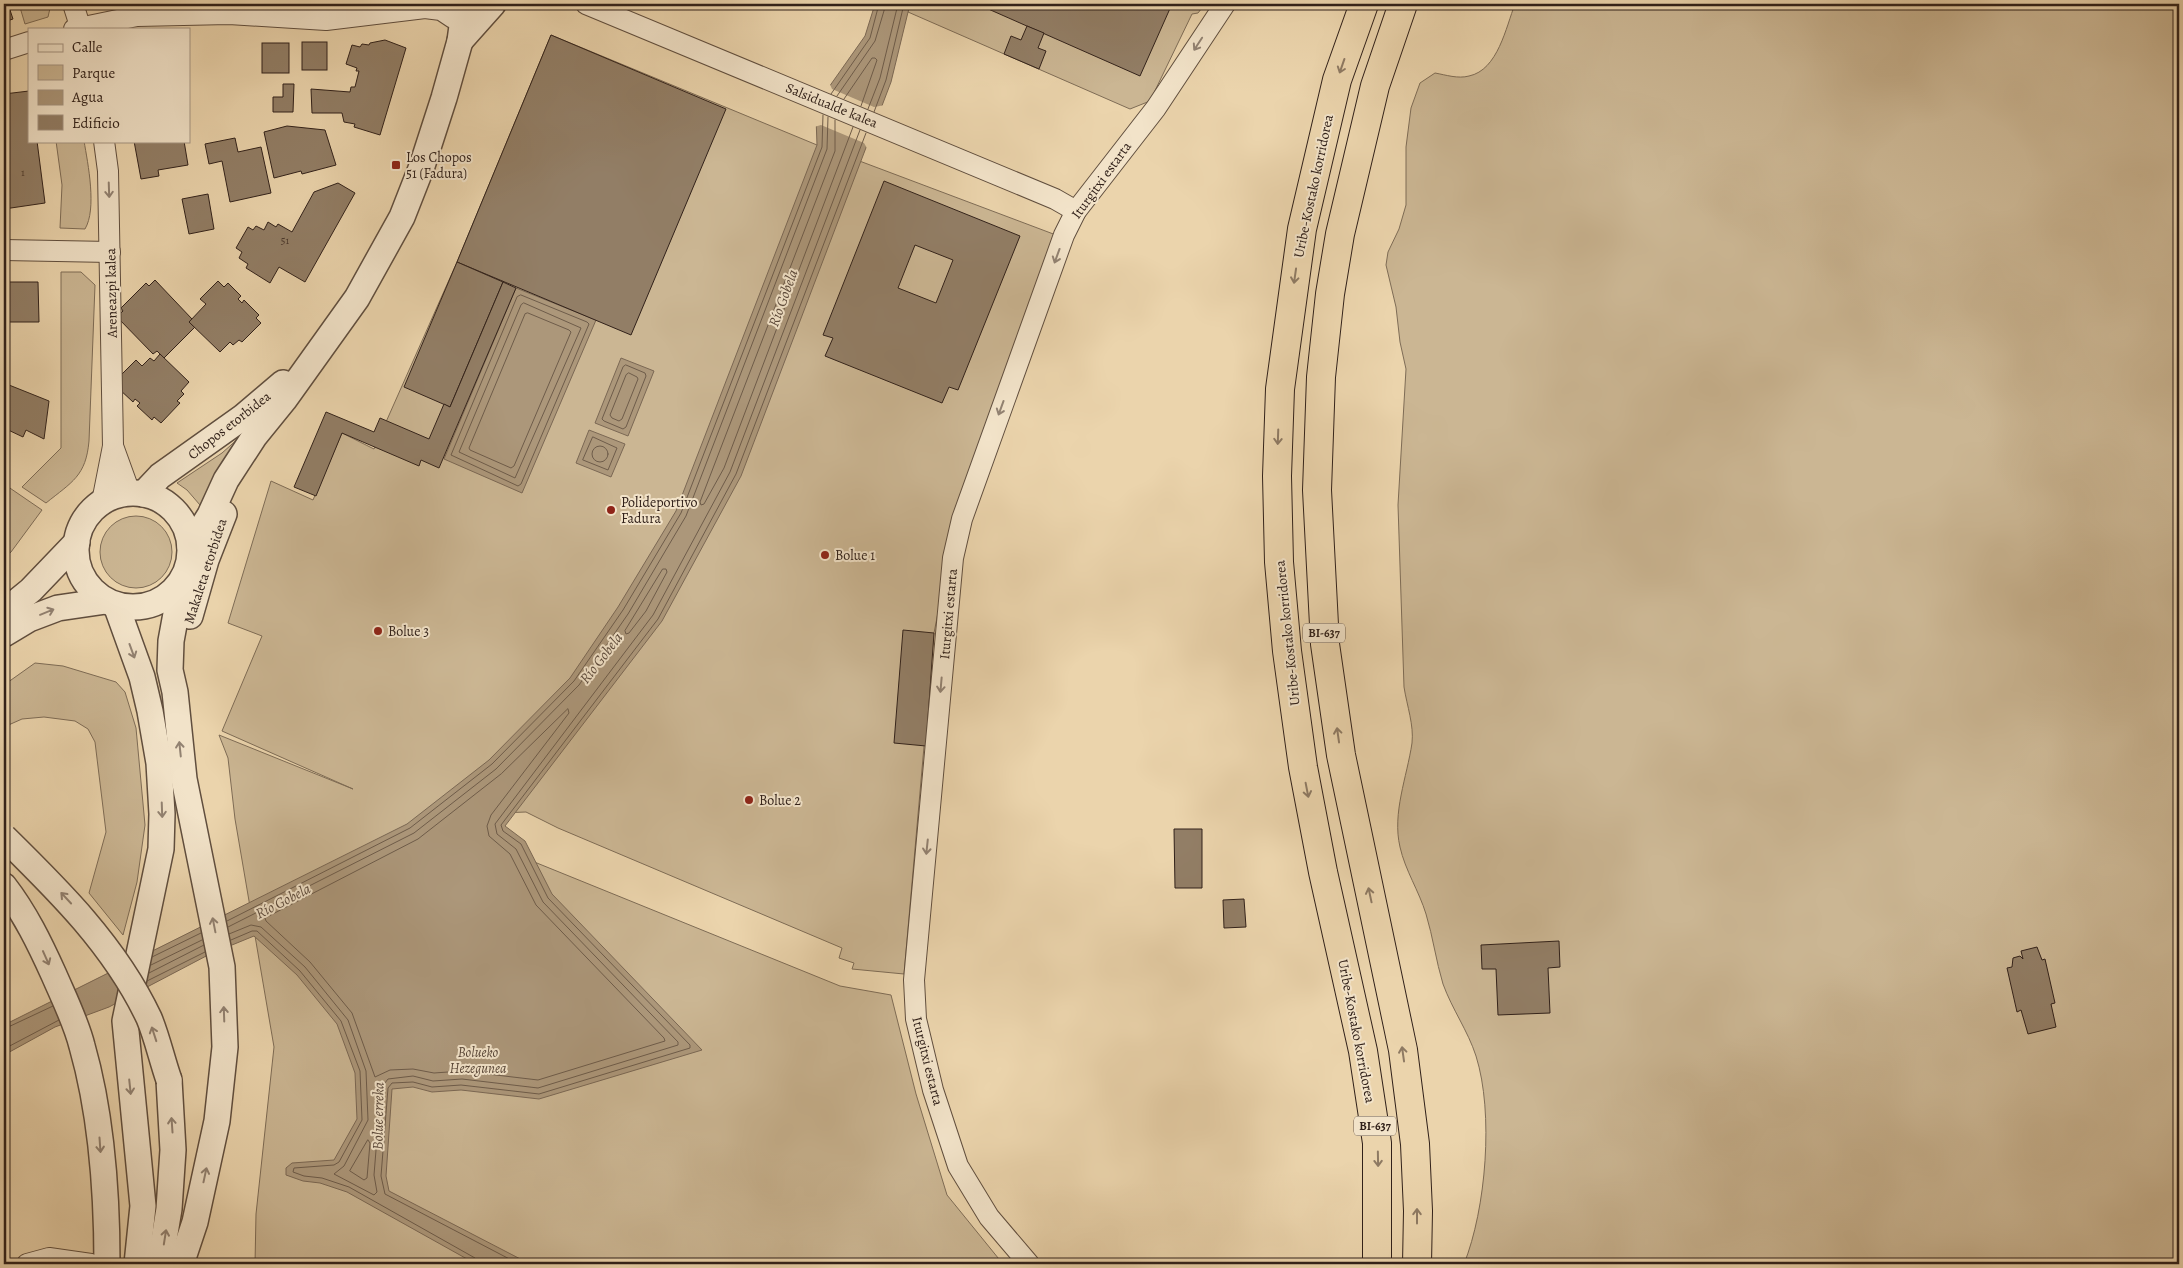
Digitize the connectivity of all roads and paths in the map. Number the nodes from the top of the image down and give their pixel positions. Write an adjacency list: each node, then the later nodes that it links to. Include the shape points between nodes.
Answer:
1 (73, 4): 9 (street)
2 (493, 4): 11 (street)
3 (586, 4): 14 (street, Salsidualde kalea, via 887,128 1055,199)
4 (1225, 4): 14 (street, Iturgitxi estarta, one-way to 14, via 1156,108)
5 (1364, 4): 37 (highway, Uribe-Kostako korridorea / BI-637, one-way to 37, via 1337,80 1302,229 1280,389 1277,476 1287,650 1303,767 1363,1051 1377,1143)
6 (1403, 4): 38 (highway, BI-637, one-way to 6, via 1414,1144 1403,1050 1341,755 1325,644 1317,490 1321,377 1338,243 1375,86)
7 (458, 8): 8 (street, via 425,8 326,20); 11 (street, Makaleta etorbidea)
8 (211, 9): 9 (street, via 137,16)
9 (78, 28)
10 (28, 42): 12 (street)
11 (458, 48): 17 (street, Makaleta etorbidea, via 422,166 402,217 357,298)
12 (4, 50)
13 (104, 142): 16 (street, Areneazpi kalea, one-way to 16)
14 (1076, 211): 36 (street, Iturgitxi estarta, one-way to 36, via 1064,235 1002,406 962,519 953,558 914,980 916,1019 958,1166 989,1217)
15 (4, 250): 16 (street)
16 (110, 252): 18 (street, Areneazpi kalea)
17 (316, 355): 19 (street, Chopos etorbidea, via 244,417); 22 (street, Makaleta etorbidea, via 230,473); 27 (street, Makaleta etorbidea, via 302,391 265,439 223,516 206,560 186,630)
18 (113, 446): 19 (street, Areneazpi kalea); 20 (street, Areneazpi kalea)
19 (136, 494): 20 (street); 22 (street, via 157,499 170,507 184,525)
20 (102, 502): 21 (street, via 81,527)
21 (77, 542): 24 (street, via 76,556 90,588); 25 (street, via 31,590)
22 (190, 547): 23 (street, via 189,564)
23 (182, 581): 24 (street, via 169,595 153,604 134,608); 27 (street, via 171,641 170,670)
24 (111, 603): 26 (street, one-way to 24, via 29,619 58,608); 30 (street, one-way to 30, via 142,677 159,763 162,814 161,849 125,1020 143,1206)
25 (4, 612)
26 (4, 634)
27 (176, 692): 35 (street, one-way to 27, via 195,1222 217,1121 225,1047 222,967 184,779)
28 (4, 836): 34 (street, one-way to 28, bridge, via 169,1209 173,1150 169,1080 149,1018 99,936)
29 (4, 886): 33 (street, one-way to 33, via 40,944 82,1045 99,1128)
30 (138, 1253)
31 (27, 1264): 32 (street, via 49,1258)
32 (91, 1264)
33 (107, 1264)
34 (160, 1264)
35 (181, 1264)
36 (1028, 1264)
37 (1377, 1264)
38 (1417, 1264)

